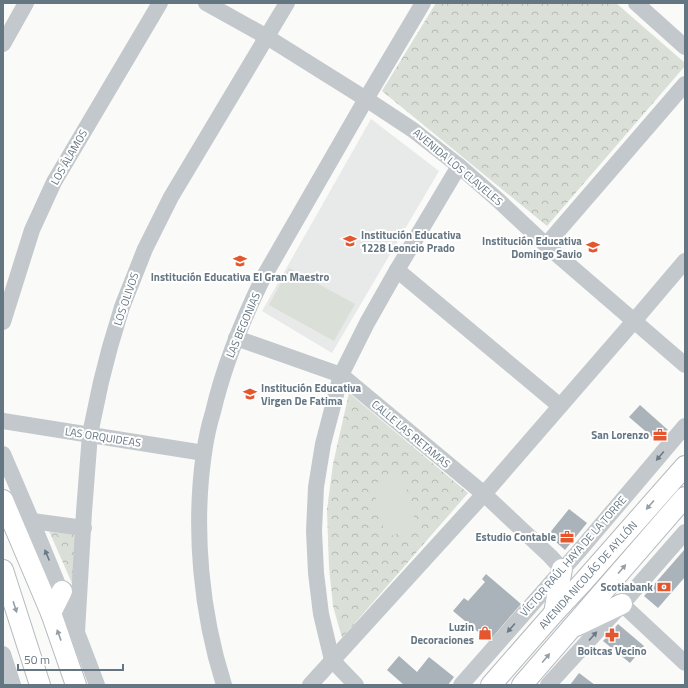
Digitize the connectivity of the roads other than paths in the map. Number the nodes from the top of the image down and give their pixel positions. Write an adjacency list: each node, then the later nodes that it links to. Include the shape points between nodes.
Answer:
1 (26, 3): 8 (street)
2 (160, 3): 17 (street, LOS ÁLAMOS, via 54,182 32,230)
3 (206, 3): 7 (street, AVENIDA LOS CLAVELES)
4 (287, 3): 7 (street, LOS OLIVOS)
5 (423, 3): 11 (street, LAS BEGONIAS)
6 (636, 3): 9 (street)
7 (267, 37): 11 (street, AVENIDA LOS CLAVELES); 24 (street, LOS OLIVOS, via 171,197 145,248 122,307 110,347)
8 (3, 44)
9 (685, 47)
10 (685, 84): 13 (street)
11 (366, 99): 12 (street, AVENIDA LOS CLAVELES, via 413,130); 18 (street, LAS BEGONIAS, via 263,278)
12 (459, 166): 13 (street, AVENIDA LOS CLAVELES); 15 (street)
13 (546, 245): 16 (street, AVENIDA LOS CLAVELES)
14 (685, 261): 16 (street)
15 (397, 270): 20 (street); 21 (street)
16 (634, 321): 19 (street, AVENIDA LOS CLAVELES); 21 (street)
17 (3, 322)
18 (236, 338): 20 (street, CALLE LAS RETAMAS); 25 (street, LAS BEGONIAS, via 217,395)
19 (685, 365)
20 (341, 376): 28 (street, CALLE LAS RETAMAS); 43 (street, via 323,444 316,487 314,531 321,614)
21 (560, 406): 28 (street)
22 (3, 421): 24 (street, LAS ORQUIDEAS)
23 (685, 426): 34 (street, VÍCTOR RAÚL HAYA DE LA TORRE, one-way to 34)
24 (90, 434): 25 (street, LAS ORQUIDEAS); 32 (street, LOS OLIVOS)
25 (204, 453): 49 (street, LAS BEGONIAS, via 200,551 207,616)
26 (3, 454): 31 (street)
27 (685, 466): 38 (main road, AVENIDA NICOLÁS DE AYLLÓN, one-way to 38)
28 (484, 494): 34 (street, CALLE LAS RETAMAS); 43 (street)
29 (685, 497): 40 (main road, AVENIDA NICOLÁS DE AYLLÓN, one-way to 29)
30 (3, 500): 39 (main road)
31 (32, 521): 32 (street); 36 (street, one-way to 31)
32 (84, 528): 41 (street, LOS OLIVOS)
33 (685, 532): 37 (street)
34 (562, 569): 38 (main road); 52 (street, VÍCTOR RAÚL HAYA DE LA TORRE, one-way to 52)
35 (3, 570): 46 (main road, one-way to 46)
36 (62, 592): 39 (main road); 41 (street)
37 (622, 604): 40 (main road); 44 (street); 55 (street, one-way to 37)
38 (554, 613): 53 (main road, AVENIDA NICOLÁS DE AYLLÓN)
39 (51, 614): 47 (main road, one-way to 39)
40 (569, 630): 54 (main road, AVENIDA NICOLÁS DE AYLLÓN, one-way to 40)
41 (77, 632): 48 (street)
42 (3, 654): 45 (street)
43 (332, 660): 50 (street); 51 (street)
44 (685, 663)
45 (14, 685)
46 (40, 685)
47 (76, 685)
48 (97, 685)
49 (224, 685)
50 (310, 685)
51 (356, 685)
52 (461, 685)
53 (491, 685)
54 (522, 685)
55 (548, 685)

